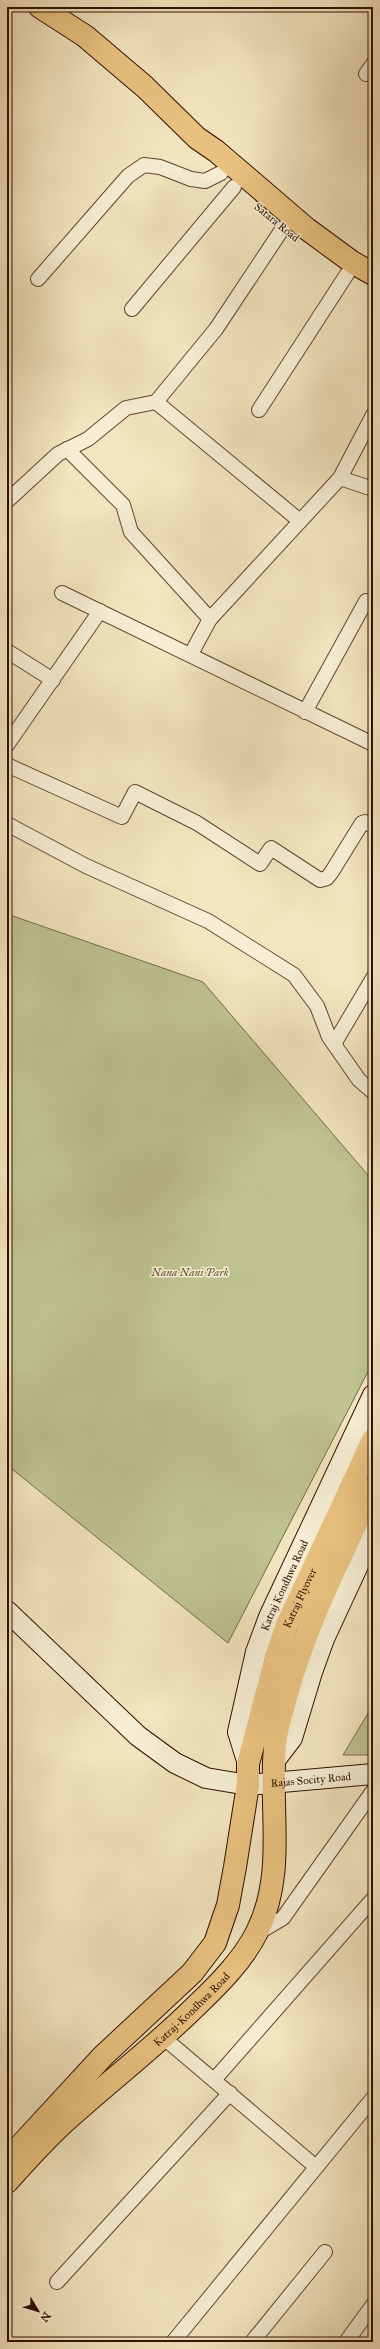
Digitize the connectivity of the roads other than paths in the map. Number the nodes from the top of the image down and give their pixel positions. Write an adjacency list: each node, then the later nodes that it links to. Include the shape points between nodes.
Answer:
1 (40, 7): 2 (highway, via 91,41 145,87)
2 (197, 138): 3 (highway, Satara Road, via 208,159); 6 (highway, via 216,151 306,229)
3 (228, 180): 4 (highway, Satara Road); 7 (street, via 191,179 160,167 144,165 128,176); 9 (street)
4 (283, 228): 5 (highway, Satara Road); 10 (street, via 216,329)
5 (347, 274): 8 (highway, Satara Road); 11 (street)
6 (373, 274)
7 (38, 279)
8 (373, 290)
9 (132, 309)
10 (156, 402): 13 (street, via 126,408 88,439); 17 (street)
11 (259, 410)
12 (373, 415): 14 (street)
13 (66, 449): 16 (street); 21 (street, via 123,505 131,532)
14 (340, 478): 15 (street); 17 (street)
15 (373, 489)
16 (7, 501)
17 (300, 520): 21 (street)
18 (62, 593): 20 (street)
19 (366, 601): 25 (street)
20 (100, 611): 23 (street); 24 (street)
21 (210, 619): 23 (street)
22 (7, 651): 24 (street)
23 (191, 654): 25 (street)
24 (53, 680): 27 (street)
25 (305, 712): 26 (street)
26 (373, 744)
27 (7, 745)
28 (7, 766): 30 (street, via 122,817 135,792 198,823 260,864 271,848 320,880 327,878 331,873 362,824 365,822)
29 (7, 824): 32 (street, via 86,866 208,921 294,975 317,1006)
30 (373, 826)
31 (373, 978): 32 (street)
32 (334, 1044): 33 (street, via 359,1080)
33 (373, 1092)
34 (373, 1395): 40 (street, Katraj Kondhwa Road, via 269,1617 256,1652 238,1732)
35 (373, 1440): 39 (highway, Katraj Flyover, via 287,1625 276,1658)
36 (373, 1488): 39 (highway, Katraj Flyover, via 306,1632)
37 (373, 1533): 41 (street, via 324,1639 292,1738)
38 (7, 1611): 43 (street, Rajas Socity Road, via 138,1736 169,1758 206,1778)
39 (266, 1732): 40 (highway, Katraj Flyover); 41 (highway, Katraj Flyover)
40 (248, 1764): 43 (highway, Katraj Kondhwa Road)
41 (274, 1774): 42 (street, Rajas Socity Road); 43 (street, Rajas Socity Road); 46 (highway, Katraj-Kondhwa Road, via 275,1866 265,1915)
42 (373, 1774)
43 (248, 1785): 51 (highway, via 228,1905 215,1943 192,1973 103,2056)
44 (373, 1791): 46 (street, via 283,1918)
45 (373, 1899): 48 (street)
46 (256, 1934): 47 (highway, Katraj-Kondhwa Road, via 215,1988)
47 (164, 2038): 48 (street); 53 (highway, Katraj-Kondhwa Road, via 42,2142)
48 (214, 2080): 49 (street)
49 (230, 2093): 52 (street); 55 (street)
50 (373, 2098): 52 (street)
51 (7, 2160)
52 (316, 2167): 57 (street)
53 (7, 2182)
54 (325, 2252): 58 (street)
55 (57, 2282)
56 (373, 2305): 59 (street)
57 (173, 2342)
58 (252, 2342)
59 (346, 2342)

